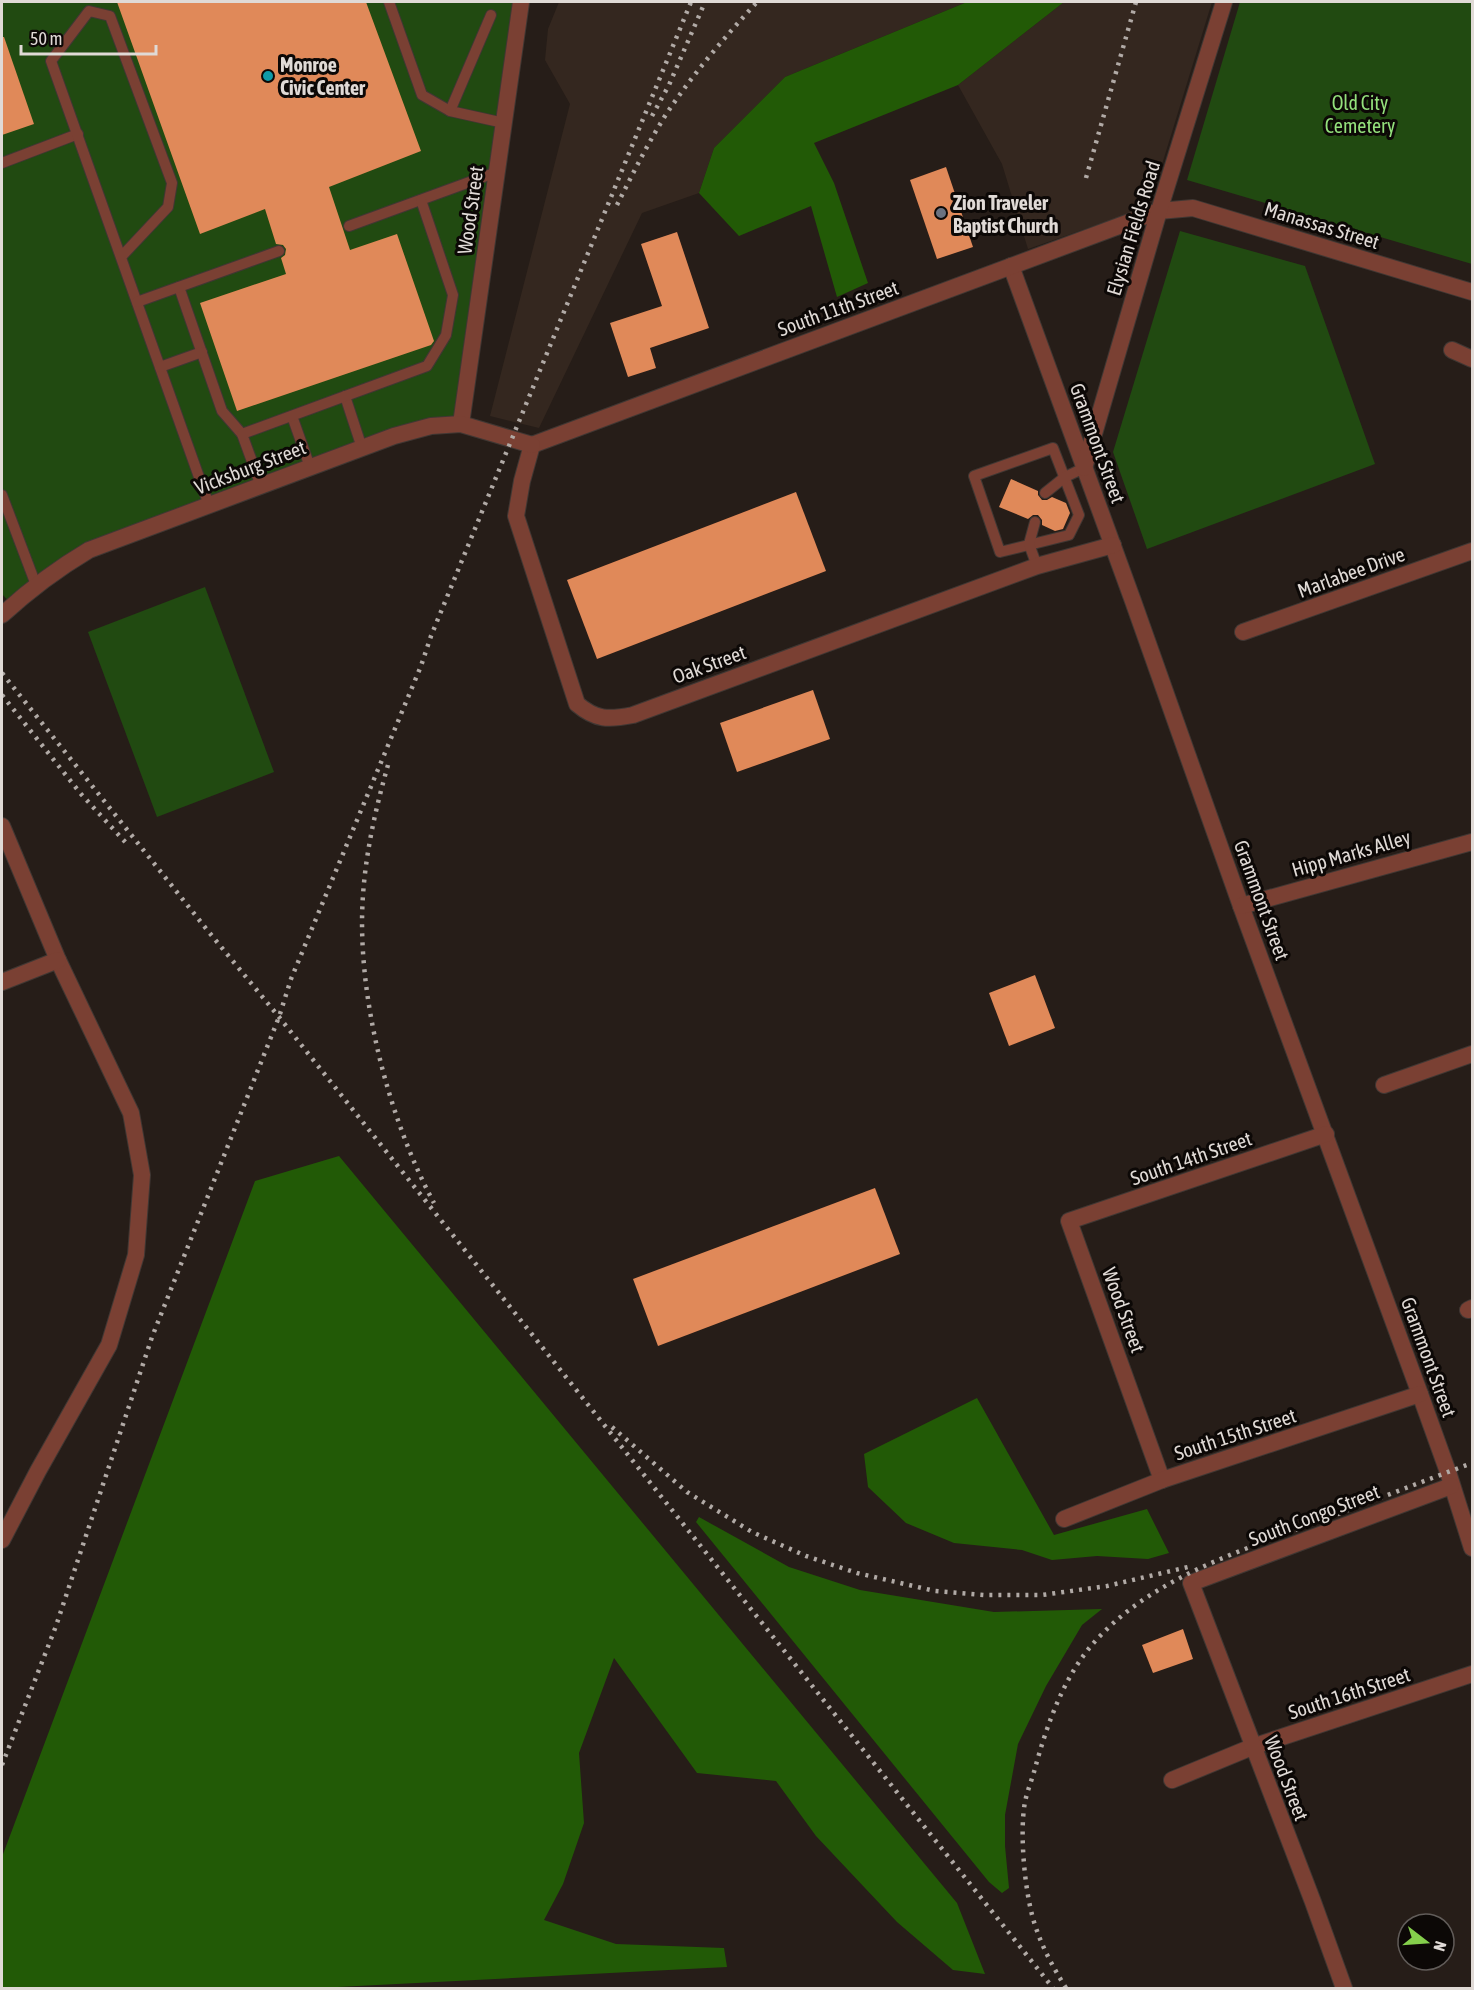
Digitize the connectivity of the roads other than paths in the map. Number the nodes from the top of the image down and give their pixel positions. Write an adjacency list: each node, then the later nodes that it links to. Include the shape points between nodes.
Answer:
1 (389, 2): 5 (lane, via 422,95)
2 (521, 2): 6 (street, Wood Street)
3 (1224, 2): 11 (street, Elysian Fields Road)
4 (491, 15): 5 (lane)
5 (450, 111): 6 (lane)
6 (504, 123): 9 (street, Wood Street)
7 (78, 134): 8 (lane); 14 (lane); 14 (lane, via 51,61 89,11 110,16 172,183 168,207)
8 (2, 162)
9 (497, 172): 10 (lane); 25 (street, Wood Street)
10 (421, 200): 12 (lane); 23 (lane, via 453,295 446,335 427,366)
11 (1159, 212): 15 (street, South 11th Street); 17 (street, Manassas Street, via 1192,208); 30 (street, Elysian Fields Road)
12 (349, 226)
13 (279, 251): 16 (lane)
14 (121, 257): 18 (lane)
15 (1011, 266): 27 (street, South 11th Street); 30 (street, Grammont Street)
16 (179, 287): 18 (lane); 20 (lane)
17 (1473, 292)
18 (137, 302): 22 (lane)
19 (1452, 350): 21 (street)
20 (202, 352): 22 (lane); 26 (lane, via 222,411)
21 (1473, 359)
22 (160, 367): 35 (lane)
23 (345, 396): 24 (lane); 28 (lane)
24 (292, 416): 26 (lane); 29 (lane)
25 (461, 424): 27 (street, Vicksburg Street); 28 (street, Vicksburg Street, via 431,426)
26 (242, 434): 32 (lane)
27 (532, 445): 40 (street, Oak Street, via 516,516 577,704 590,715 613,719 633,715)
28 (362, 448): 29 (street, Vicksburg Street)
29 (310, 467): 32 (street, Vicksburg Street)
30 (1084, 468): 31 (lane); 38 (street, Grammont Street)
31 (1065, 477): 33 (lane); 37 (lane, via 1079,515 1070,535); 37 (lane, via 1053,448 974,476 1000,552)
32 (261, 486): 35 (street, Vicksburg Street)
33 (1045, 493)
34 (2, 496): 41 (lane)
35 (209, 505): 41 (street, Vicksburg Street, via 89,550)
36 (1035, 522): 37 (lane)
37 (1029, 544): 40 (lane)
38 (1113, 545): 40 (street, Oak Street); 46 (street, Grammont Street)
39 (1473, 551): 43 (street, Marlabee Drive)
40 (1037, 566)
41 (36, 585): 42 (street, Vicksburg Street)
42 (2, 615)
43 (1243, 632)
44 (2, 826): 47 (street)
45 (1473, 842): 46 (street, Hipp Marks Alley)
46 (1241, 906): 51 (street, Grammont Street)
47 (58, 960): 48 (street); 57 (street, via 131,1113 142,1175 136,1256 109,1345)
48 (2, 982)
49 (1473, 1054): 50 (street)
50 (1384, 1085)
51 (1326, 1134): 52 (street, South 14th Street); 53 (street, Grammont Street)
52 (1070, 1221): 54 (street, Wood Street)
53 (1420, 1394): 54 (street, South 15th Street); 55 (street, Grammont Street)
54 (1162, 1480): 56 (street, South 15th Street)
55 (1451, 1486): 58 (street, Grammont Street); 59 (street, South Congo Street)
56 (1064, 1519)
57 (2, 1540)
58 (1473, 1548)
59 (1191, 1583): 61 (street, Wood Street)
60 (1473, 1674): 61 (street, South 16th Street)
61 (1252, 1747): 62 (street, South 16th Street); 63 (street, Wood Street)
62 (1172, 1780)
63 (1344, 1989)

